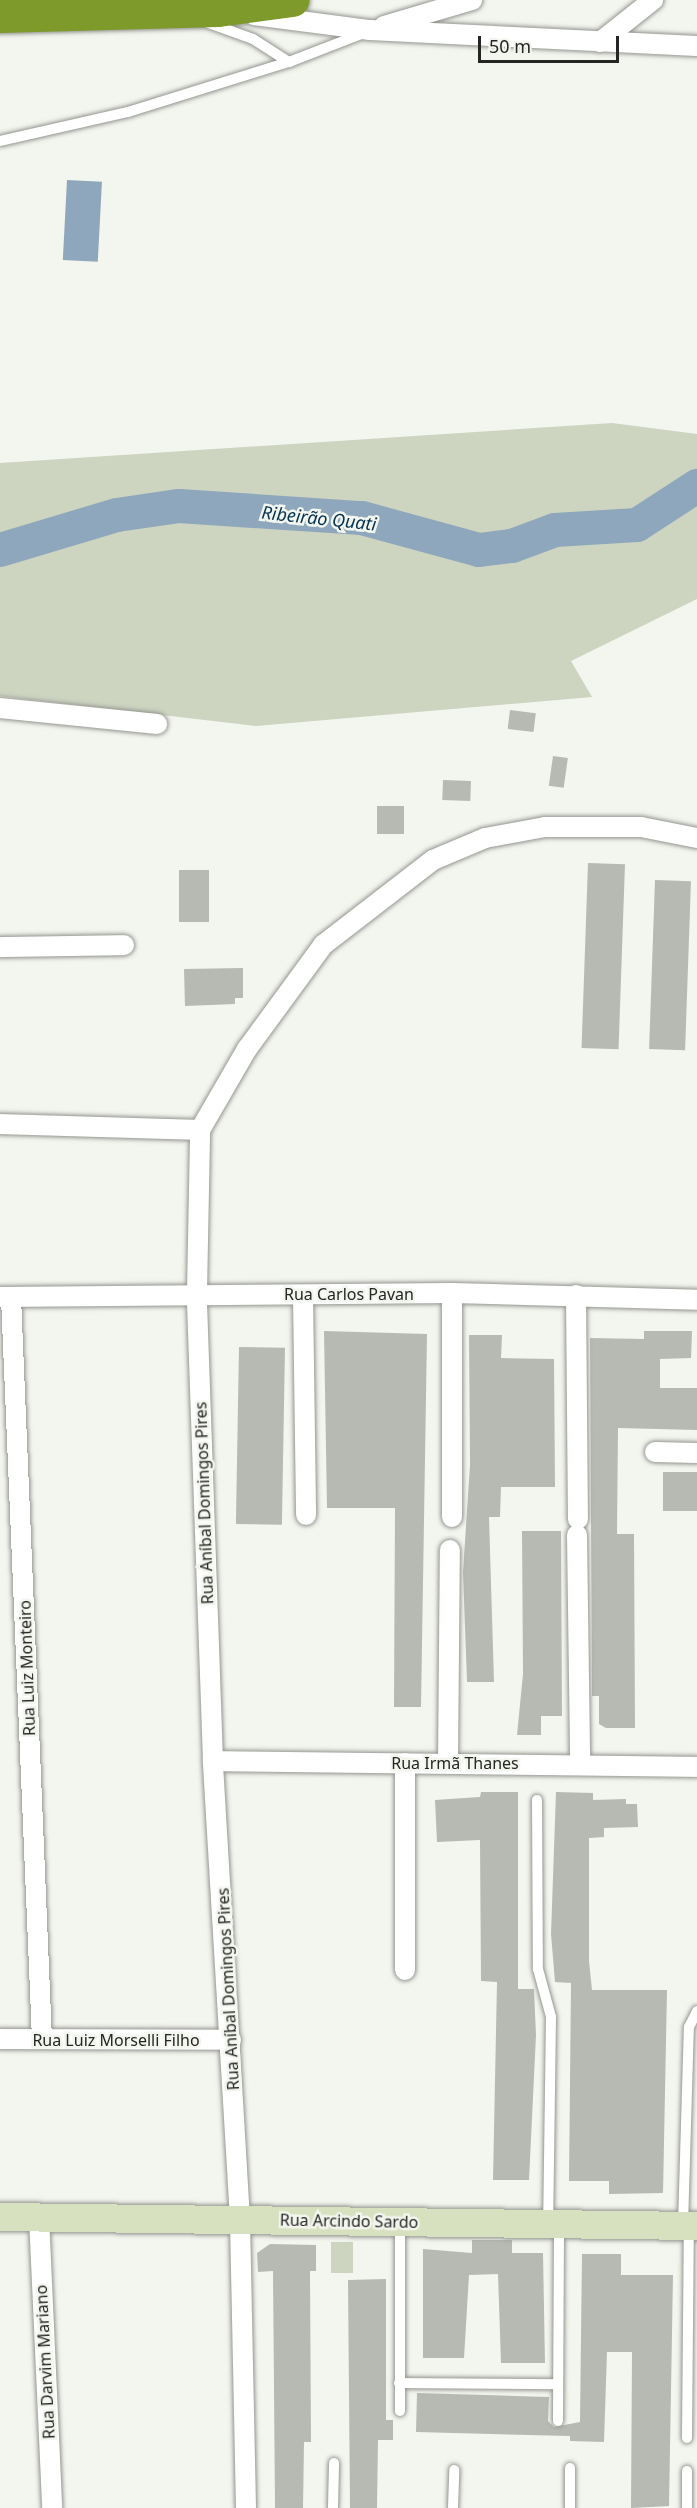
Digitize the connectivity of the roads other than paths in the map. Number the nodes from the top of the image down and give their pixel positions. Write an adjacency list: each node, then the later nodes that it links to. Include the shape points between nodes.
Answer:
1 (292, 0): 4 (highway)
2 (472, 0): 7 (street)
3 (653, 0): 8 (street)
4 (218, 10): 5 (highway); 7 (street)
5 (178, 11): 6 (highway); 10 (lane, via 253,39)
6 (0, 16)
7 (369, 30): 8 (street); 10 (lane)
8 (600, 42): 9 (street)
9 (697, 46)
10 (289, 62): 11 (lane, via 128,112)
11 (0, 141)
12 (0, 708): 13 (street)
13 (157, 724)
14 (697, 838): 18 (street, Rua Aníbal Domingos Pires, via 641,827 545,827 485,838 433,860 323,945 247,1049)
15 (124, 945): 16 (street)
16 (0, 947)
17 (0, 1124): 18 (street)
18 (200, 1130): 19 (street, Rua Aníbal Domingos Pires)
19 (197, 1293): 21 (street, Rua Carlos Pavan); 23 (street, Rua Carlos Pavan); 30 (street, Rua Aníbal Domingos Pires)
20 (452, 1293): 21 (street, Rua Carlos Pavan); 22 (street, Rua Carlos Pavan); 28 (street)
21 (303, 1295): 27 (street)
22 (576, 1295): 24 (street, Rua Carlos Pavan); 33 (street)
23 (6, 1297): 39 (street, Rua Luiz Monteiro)
24 (697, 1300)
25 (655, 1452): 26 (street)
26 (697, 1453)
27 (306, 1515)
28 (452, 1518)
29 (450, 1550): 32 (street)
30 (213, 1761): 31 (street, Rua Irmã Thanes); 40 (street, Rua Aníbal Domingos Pires)
31 (405, 1763): 32 (street, Rua Irmã Thanes); 36 (street)
32 (448, 1763): 33 (street, Rua Irmã Thanes)
33 (580, 1764): 34 (street, Rua Irmã Thanes)
34 (697, 1767)
35 (537, 1800): 45 (lane, via 538,1969 551,2017)
36 (405, 1970)
37 (697, 2011): 46 (lane, via 689,2027)
38 (0, 2039): 39 (street, Rua Luiz Morselli Filho)
39 (42, 2039): 40 (street, Rua Luiz Morselli Filho)
40 (231, 2040): 43 (street, Rua Aníbal Domingos Pires)
41 (0, 2217): 42 (street, Rua Arcindo Sardo)
42 (39, 2217): 43 (street, Rua Arcindo Sardo); 56 (street, Rua Darvim Mariano)
43 (240, 2219): 44 (street, Rua Arcindo Sardo); 57 (street, Rua Aníbal Domingos Pires)
44 (400, 2221): 45 (street, Rua Arcindo Sardo); 47 (lane)
45 (553, 2224): 46 (street, Rua Arcindo Sardo); 48 (lane)
46 (690, 2226): 51 (lane)
47 (399, 2383): 48 (lane); 49 (lane)
48 (558, 2384): 50 (lane)
49 (400, 2411)
50 (558, 2421)
51 (687, 2438)
52 (334, 2463): 58 (lane)
53 (570, 2468): 60 (lane)
54 (454, 2470): 59 (lane)
55 (687, 2471): 61 (lane)
56 (52, 2508)
57 (246, 2508)
58 (333, 2508)
59 (453, 2508)
60 (570, 2508)
61 (687, 2508)

